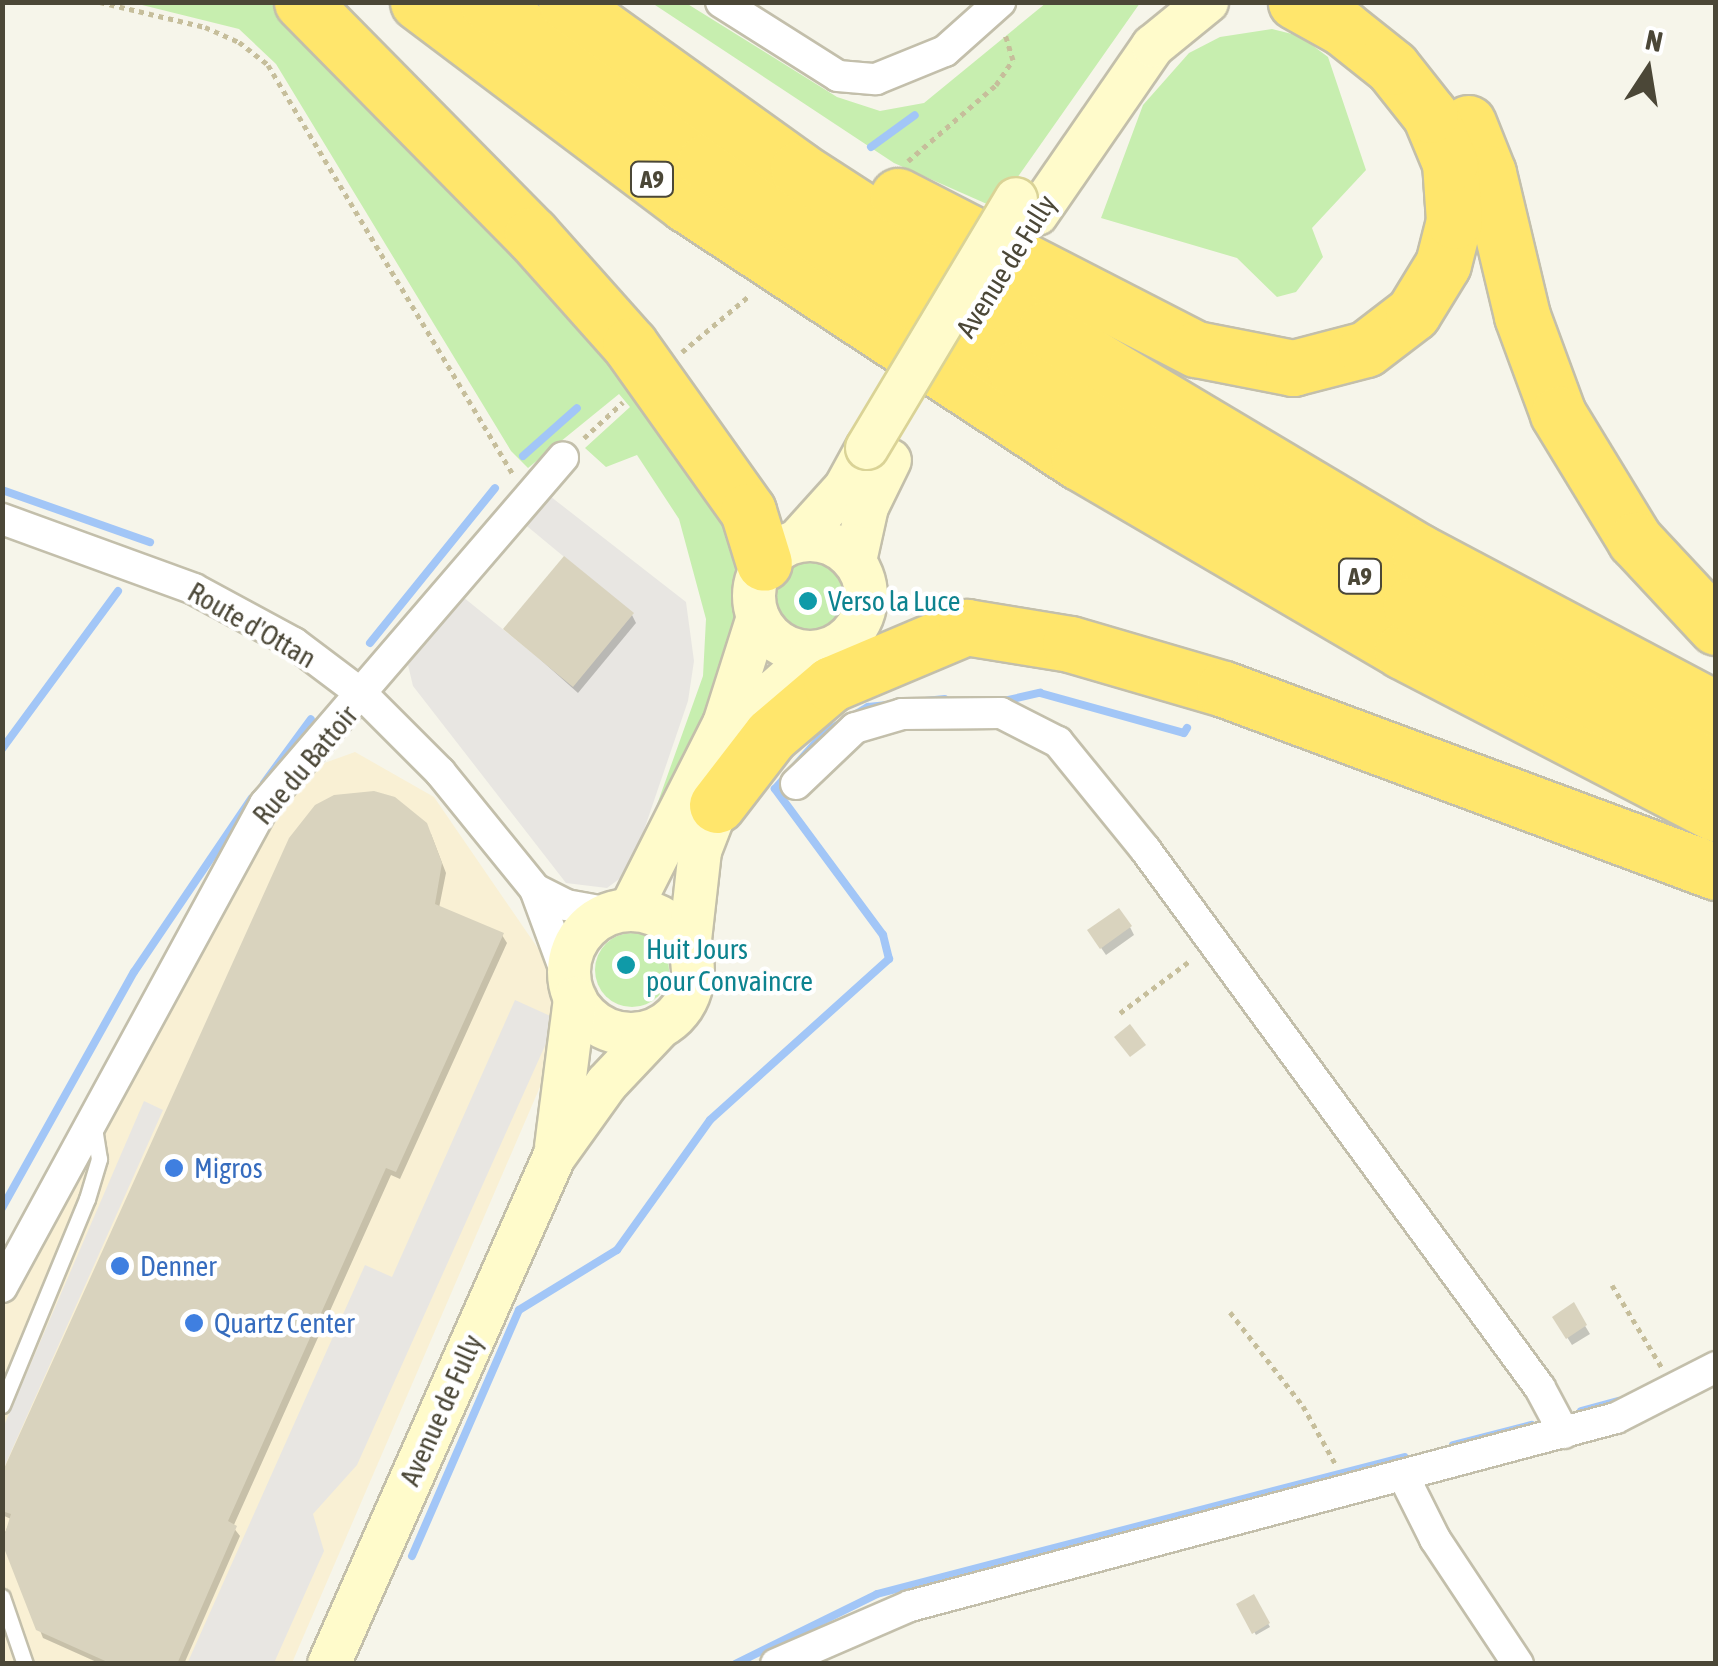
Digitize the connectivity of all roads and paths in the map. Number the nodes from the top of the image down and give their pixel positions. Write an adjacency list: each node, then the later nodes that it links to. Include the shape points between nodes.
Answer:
1 (100, 2): 20 (path, via 206,27 268,65)
2 (302, 2): 22 (highway, via 532,235 630,345)
3 (418, 2): 33 (highway, A9, via 686,204 1079,462 1402,652)
4 (486, 2): 30 (highway, A9, via 735,183 1030,379 1410,605)
5 (566, 2): 29 (highway, via 798,169 1077,349 1404,544)
6 (592, 2): 10 (highway, via 812,145 1058,282 1196,348 1292,368 1354,355 1402,324 1438,275 1455,205 1442,138 1408,84 1362,40)
7 (720, 2): 12 (street, via 823,68 876,79 945,51)
8 (1150, 2): 14 (main road, Avenue de Fully)
9 (1207, 2): 14 (main road, Avenue de Fully, via 1153,46)
10 (1296, 2)
11 (1360, 2): 25 (highway, via 1437,75 1466,118 1488,173 1522,316 1558,414 1635,540)
12 (997, 5): 13 (path, via 1013,60 996,85)
13 (898, 169)
14 (1026, 206): 18 (main road, Avenue de Fully, bridge)
15 (759, 287): 16 (path)
16 (680, 354)
17 (624, 402): 19 (path)
18 (879, 454): 22 (main road, Avenue de Fully); 23 (main road, Avenue de Fully)
19 (563, 458): 20 (street, Rue du Battoir)
20 (526, 500): 28 (street, Rue du Battoir)
21 (2, 519): 28 (street, Route d'Ottan, via 194,589 294,643)
22 (781, 552): 23 (main road, via 833,544); 24 (main road, via 754,586)
23 (855, 561): 27 (main road, via 867,593)
24 (758, 617): 27 (main road, via 782,644); 36 (main road, via 724,724)
25 (1716, 626)
26 (966, 627): 27 (highway); 32 (highway, via 831,684 771,736); 34 (highway, via 1070,644 1224,689)
27 (835, 642): 32 (main road, via 760,708)
28 (363, 695): 35 (street, Route d'Ottan, via 440,772); 42 (street, Rue du Battoir, via 265,804)
29 (1716, 709)
30 (1716, 764)
31 (796, 784): 37 (street, via 840,738 874,720 938,710 1014,716 1073,757)
32 (718, 804): 38 (main road, via 693,882)
33 (1716, 814)
34 (1716, 872)
35 (535, 889): 36 (street, Route d'Ottan, via 566,906); 39 (street, Route d'Ottan)
36 (620, 911): 38 (main road, via 666,920); 39 (main road, via 576,942)
37 (1214, 944): 40 (path); 50 (street, via 1540,1388)
38 (689, 949): 41 (main road, via 691,991 676,1016)
39 (573, 991): 41 (main road, via 611,1030); 43 (main road, Avenue de Fully)
40 (1120, 1013)
41 (658, 1028): 43 (main road, Avenue de Fully)
42 (94, 1123): 45 (street, Rue du Battoir); 49 (lane, via 99,1160 87,1200)
43 (554, 1157): 55 (main road, Avenue de Fully)
44 (1612, 1285): 48 (path)
45 (2, 1286)
46 (1230, 1312): 52 (path, via 1323,1435)
47 (1716, 1367): 48 (street)
48 (1672, 1391): 50 (street)
49 (2, 1405)
50 (1564, 1433): 51 (street)
51 (1403, 1475): 52 (street); 57 (street, via 1434,1539)
52 (1343, 1491): 56 (street, via 884,1614)
53 (2, 1597): 54 (lane)
54 (25, 1663)
55 (329, 1664)
56 (776, 1664)
57 (1518, 1664)

